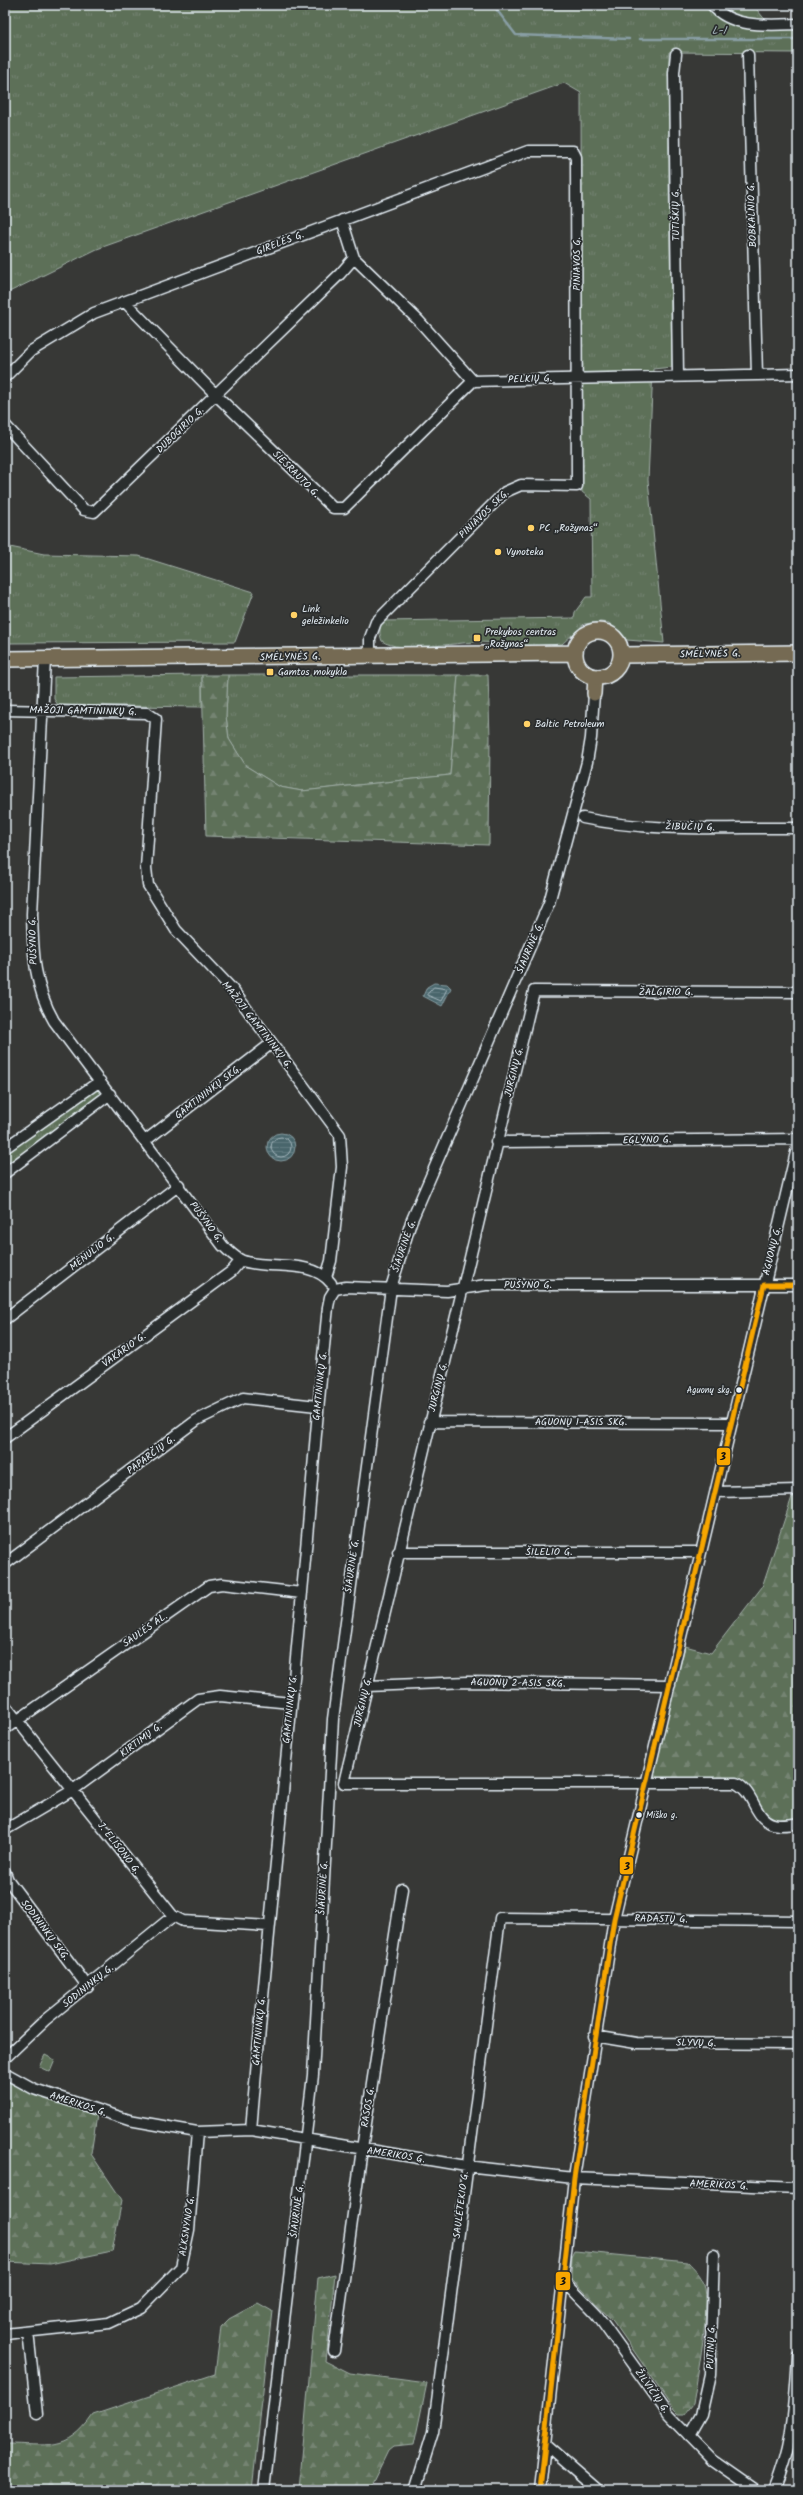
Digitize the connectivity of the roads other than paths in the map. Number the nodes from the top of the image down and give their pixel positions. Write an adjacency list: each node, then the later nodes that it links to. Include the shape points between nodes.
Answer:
1 (712, 5): 2 (street, via 722,14 742,22)
2 (798, 24)
3 (676, 54): 11 (street, TUTIŠKIŲ G., via 674,73)
4 (748, 55): 10 (street, BOBKALNIO G.)
5 (573, 152): 6 (street, GIRELĖS G., via 528,151); 13 (street, PINIAVOS G., via 576,157)
6 (342, 220): 7 (street); 8 (street, GIRELĖS G.)
7 (354, 258): 14 (street, via 419,321); 15 (street, DUBOGIRIO G.)
8 (125, 302): 12 (street, GIRELĖS G., via 94,313 31,351); 15 (street, SIESRAUTO G.)
9 (798, 374): 10 (street, PELKIŲ G.)
10 (756, 375): 11 (street, PELKIŲ G.)
11 (678, 376): 13 (street, PELKIŲ G.)
12 (5, 377)
13 (578, 378): 14 (street, PELKIŲ G.); 20 (street, PINIAVOS SKG., via 576,486 521,485 505,492 376,622 370,638)
14 (473, 380): 15 (street, SIESRAUTO G., via 344,508 339,509 327,505)
15 (216, 395): 16 (street, DUBOGIRIO G., via 94,512 84,510)
16 (5, 426)
17 (576, 653): 19 (highway, via 578,643 586,635 601,631 616,639); 20 (highway, SMĖLYNĖS G.); 23 (highway, via 581,668)
18 (798, 653): 19 (highway, SMĖLYNĖS G.)
19 (621, 655): 23 (highway, via 613,672)
20 (370, 656): 22 (highway, SMĖLYNĖS G.)
21 (5, 659): 22 (highway, SMĖLYNĖS G.)
22 (45, 659): 25 (street, PUŠYNO G.)
23 (595, 676): 24 (main road, ŠIAURINĖ G.)
24 (594, 694): 45 (street, ŠIAURINĖ G., via 587,762 549,903 403,1243)
25 (43, 709): 26 (street, MAŽOJI GAMTININKŲ G.); 31 (street, MAŽOJI GAMTININKŲ G., via 147,712 156,718 146,868 148,885 176,930 232,989); 32 (street, PUŠYNO G., via 32,914 34,969 41,997 54,1021)
26 (5, 710)
27 (583, 818): 28 (street, ŽIBUČIŲ G., via 622,824 677,827)
28 (798, 828)
29 (534, 991): 30 (street, ŽALGIRIO G.); 36 (street, JURGINŲ G.)
30 (798, 992)
31 (272, 1043): 35 (street, GAMTININKŲ SKG.); 42 (street, MAŽOJI GAMTININKŲ G., via 340,1135 342,1166 331,1261)
32 (100, 1081): 33 (street, PUŠYNO G.); 38 (street)
33 (110, 1094): 35 (street, PUŠYNO G.); 39 (street)
34 (798, 1139): 36 (street, EGLYNO G.)
35 (145, 1141): 40 (street, PUŠYNO G.)
36 (496, 1142): 46 (street, JURGINŲ G.)
37 (798, 1144): 43 (street, AGUONŲ G.)
38 (5, 1148)
39 (7, 1168)
40 (178, 1185): 41 (street, PUŠYNO G., via 223,1246); 48 (street, MĖNULIO G.)
41 (241, 1260): 42 (street, via 301,1268); 52 (street, VAKARIO G., via 232,1271)
42 (326, 1277): 47 (street)
43 (764, 1285): 44 (street, PUŠYNO G.); 46 (street, PUŠYNO G., via 486,1285); 51 (street, AGUONŲ G.)
44 (798, 1285)
45 (390, 1288): 46 (street, PUŠYNO G., via 447,1291); 47 (street, PUŠYNO G.); 83 (street, ŠIAURINĖ G., via 333,1719)
46 (462, 1288): 50 (street, JURGINŲ G.)
47 (335, 1289): 49 (street, GAMTININKŲ G., via 328,1307)
48 (5, 1319)
49 (317, 1406): 57 (street, PAPARČIŲ G., via 243,1398 197,1420); 58 (street, GAMTININKŲ G.)
50 (429, 1422): 51 (street, AGUONŲ 1-ASIS SKG.); 55 (street, JURGINŲ G.)
51 (732, 1423): 54 (street, AGUONŲ G.)
52 (5, 1438)
53 (798, 1490): 54 (street)
54 (716, 1492): 56 (street, AGUONŲ G.)
55 (398, 1552): 56 (street, ŠILELIO G.); 60 (street, JURGINŲ G.)
56 (701, 1552): 59 (street, AGUONŲ G.)
57 (5, 1564)
58 (302, 1593): 61 (street, GAMTININKŲ G.); 63 (street, SAULĖS AL., via 222,1584 209,1586)
59 (670, 1685): 60 (street, AGUONŲ 2-ASIS SKG., via 468,1682); 65 (street, AGUONŲ G.)
60 (367, 1686): 65 (street, JURGINŲ G., via 344,1783)
61 (291, 1703): 66 (street, KIRTIMŲ G., via 220,1696 198,1699); 75 (street, GAMTININKŲ G.)
62 (6, 1708): 63 (street, J. ELISONO G.)
63 (18, 1721): 64 (street, SAULĖS AL.); 66 (street, J. ELISONO G.)
64 (5, 1729)
65 (646, 1784): 67 (street, via 736,1783 744,1787 752,1798 759,1816 765,1821 783,1825); 73 (street, AGUONŲ G.)
66 (73, 1790): 68 (street, KIRTIMŲ G.); 71 (street, J. ELISONO G.)
67 (798, 1823)
68 (5, 1830)
69 (5, 1872): 76 (street, SODININKŲ SKG., via 8,1880)
70 (402, 1888): 84 (street, RASOS G.)
71 (173, 1916): 75 (street, via 183,1921); 76 (street, SODININKŲ G.)
72 (500, 1918): 73 (street, RADASTŲ G.); 85 (street, SAULĖTEKIO G.)
73 (614, 1919): 74 (street, RADASTŲ G.); 77 (street, AGUONŲ G.)
74 (798, 1921)
75 (268, 1926): 81 (street, GAMTININKŲ G.)
76 (88, 1987): 79 (street, SODININKŲ G., via 45,2020)
77 (594, 2036): 78 (street, SLYVŲ G., via 636,2043); 86 (street, AGUONŲ G.)
78 (798, 2044)
79 (5, 2058)
80 (5, 2073): 82 (street, AMERIKOS G., via 34,2089 129,2120)
81 (251, 2130): 82 (street, AMERIKOS G.); 83 (street, AMERIKOS G.)
82 (196, 2132): 90 (street, ALKSNYNO G., via 190,2217 181,2267 141,2308 109,2323)
83 (307, 2139): 84 (street, AMERIKOS G.); 97 (street, ŠIAURINĖ G.)
84 (362, 2149): 85 (street, AMERIKOS G.); 92 (street, RASOS G.)
85 (466, 2166): 86 (street, AMERIKOS G.); 98 (street, SAULĖTEKIO G., via 433,2432)
86 (574, 2178): 87 (street, AMERIKOS G.); 89 (street, AGUONŲ G.)
87 (798, 2188)
88 (714, 2255): 95 (street, PUTINŲ G., via 710,2375 701,2415)
89 (562, 2279): 95 (street, ŽILVIČIŲ G., via 597,2315 669,2415); 96 (street, AGUONŲ G.)
90 (28, 2332): 91 (street, ALKSNYNO G.); 94 (street)
91 (5, 2334)
92 (334, 2351)
93 (798, 2358): 102 (street, via 793,2430 786,2460)
94 (37, 2414)
95 (689, 2436): 101 (street, ŽILVIČIŲ G., via 712,2460)
96 (545, 2444): 99 (street, AGUONŲ G.); 100 (street)
97 (264, 2490)
98 (415, 2490)
99 (540, 2490)
100 (598, 2490)
101 (756, 2490)
102 (774, 2490)

